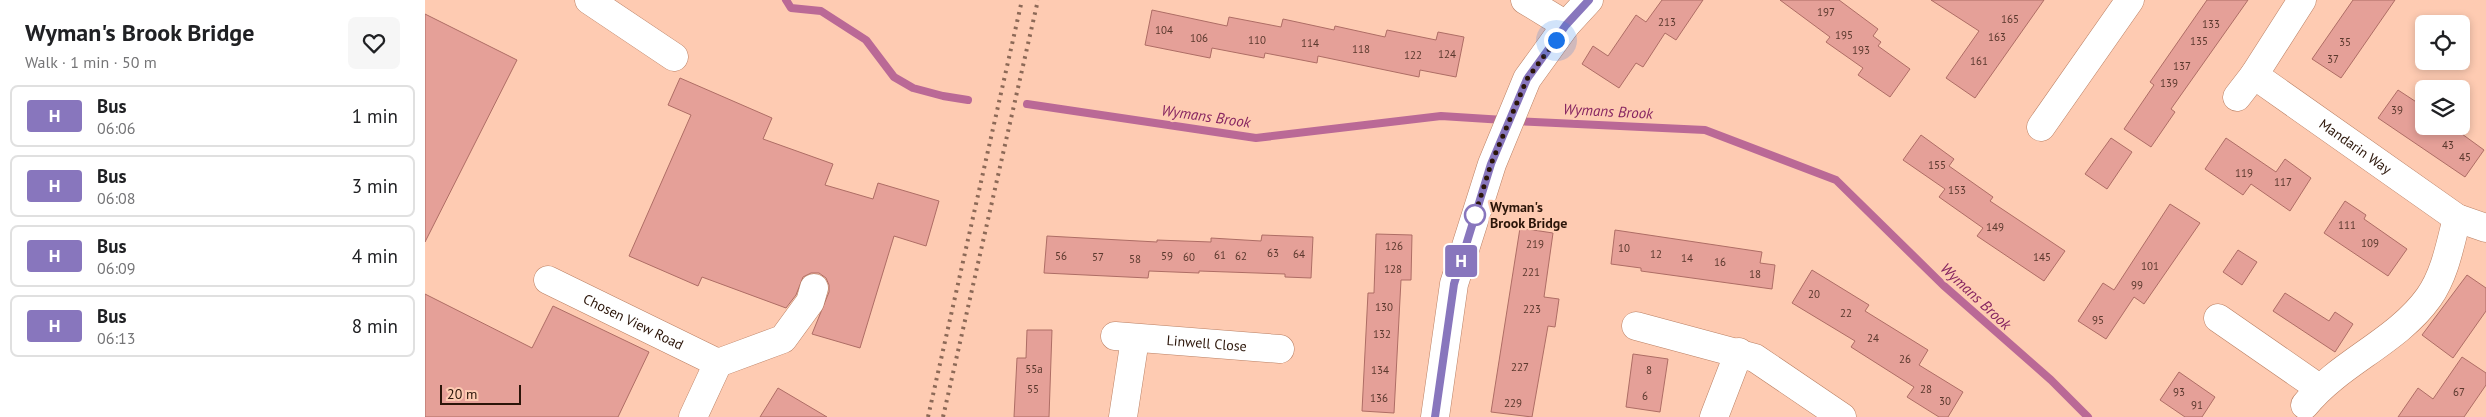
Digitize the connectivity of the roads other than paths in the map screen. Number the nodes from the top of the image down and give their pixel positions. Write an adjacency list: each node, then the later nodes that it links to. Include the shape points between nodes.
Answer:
1 (589, 0): 7 (street)
2 (1525, 0): 6 (street)
3 (1589, 0): 6 (street)
4 (2130, 0): 10 (street)
5 (2301, 0): 8 (street)
6 (1566, 25): 22 (street, via 1527,79 1491,164 1454,284)
7 (674, 57)
8 (2254, 75): 9 (street); 11 (street, Mandarin Way)
9 (2237, 97)
10 (2041, 127)
11 (2457, 218): 12 (street, Mandarin Way); 15 (street, via 2440,277 2417,311 2312,396)
12 (2486, 228)
13 (548, 280): 19 (street, Chosen View Road)
14 (814, 288): 19 (street, via 810,302 783,338)
15 (2218, 318)
16 (1636, 326): 18 (street)
17 (1279, 349): 21 (street, Linwell Close, via 1125,337)
18 (1739, 352): 23 (street); 24 (street, via 1755,358)
19 (718, 363): 20 (street)
20 (693, 417)
21 (1123, 417)
22 (1435, 417)
23 (1714, 417)
24 (1842, 417)

